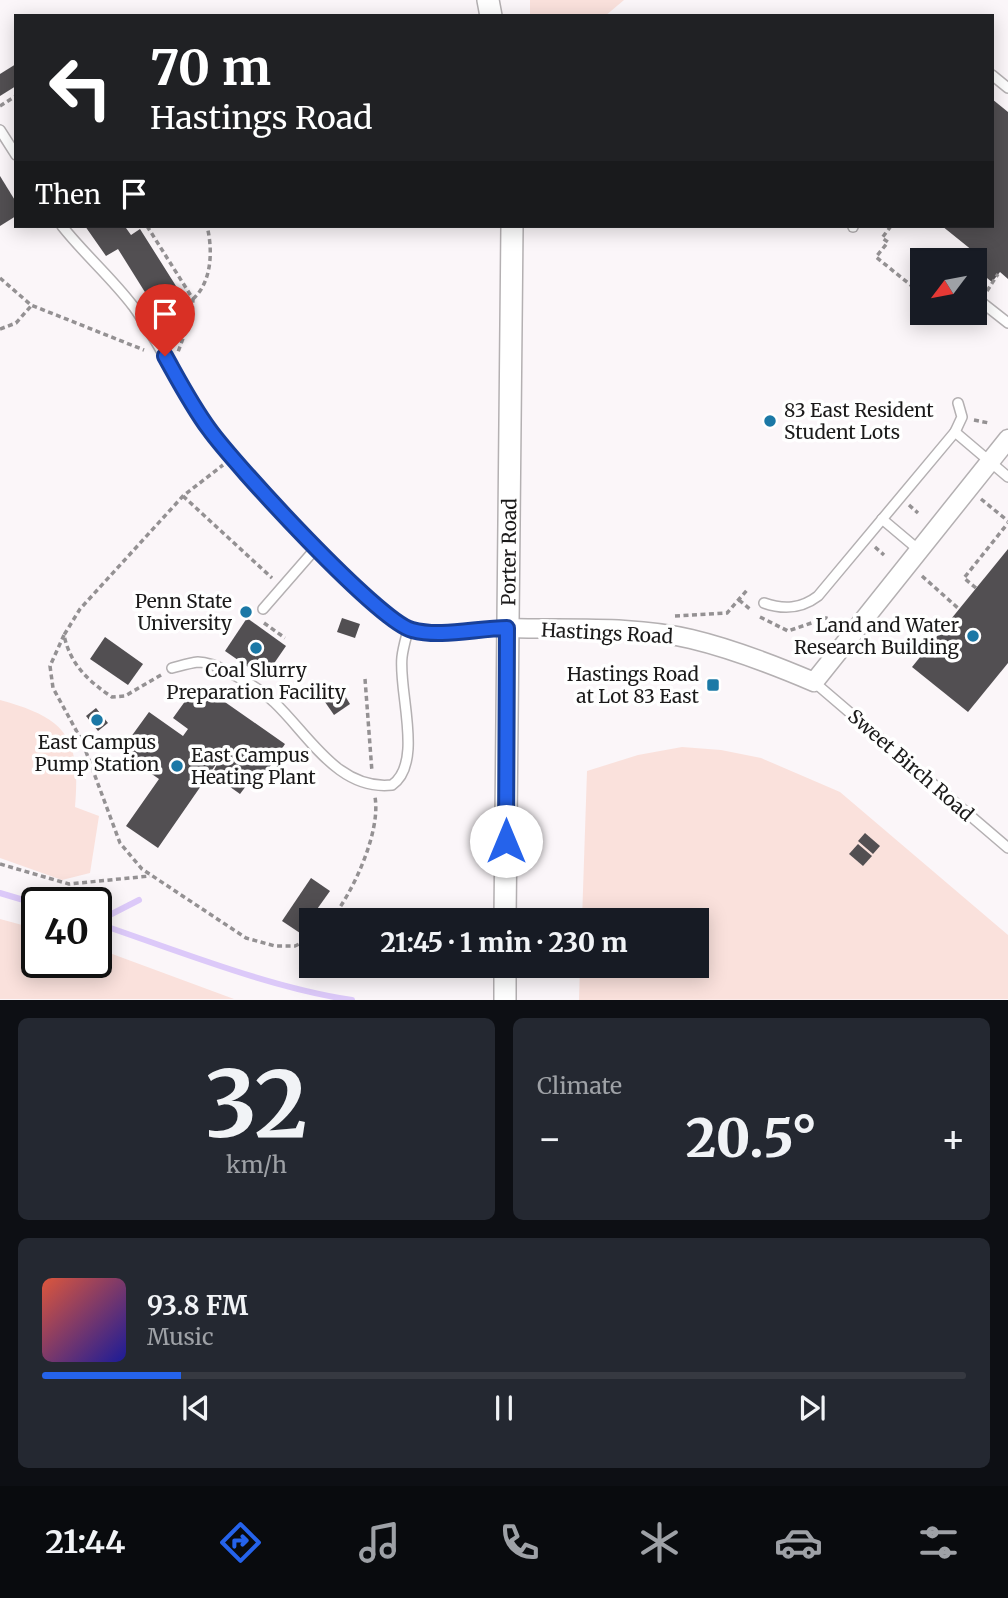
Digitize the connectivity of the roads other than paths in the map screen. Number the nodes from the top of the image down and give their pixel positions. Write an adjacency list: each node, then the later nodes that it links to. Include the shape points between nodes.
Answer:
1 (994, 77): 2 (lane)
2 (1008, 88)
3 (0, 130): 4 (lane)
4 (14, 152)
5 (64, 228): 15 (lane, via 113,278 232,459)
6 (512, 228): 19 (street, Porter Road)
7 (987, 307): 8 (lane)
8 (1008, 323)
9 (958, 403): 10 (lane, via 962,417)
10 (955, 432): 12 (lane); 14 (lane)
11 (1008, 439): 12 (street)
12 (990, 462): 13 (lane); 16 (street)
13 (1008, 477)
14 (882, 519): 16 (lane); 17 (lane, via 818,596 806,604 778,608)
15 (317, 547): 18 (lane); 20 (lane, via 365,597)
16 (920, 551): 22 (street)
17 (764, 603)
18 (263, 609)
19 (507, 628): 20 (lane, Hastings Road); 22 (street, Hastings Road, via 689,638); 24 (street, Porter Road)
20 (408, 630): 21 (lane, via 402,657 406,767 392,785 373,787 354,781 272,700 245,680 213,664 197,662)
21 (172, 668)
22 (814, 682): 23 (lane, Sweet Birch Road)
23 (1008, 848)
24 (505, 908)
25 (505, 978): 26 (street)
26 (505, 999)

